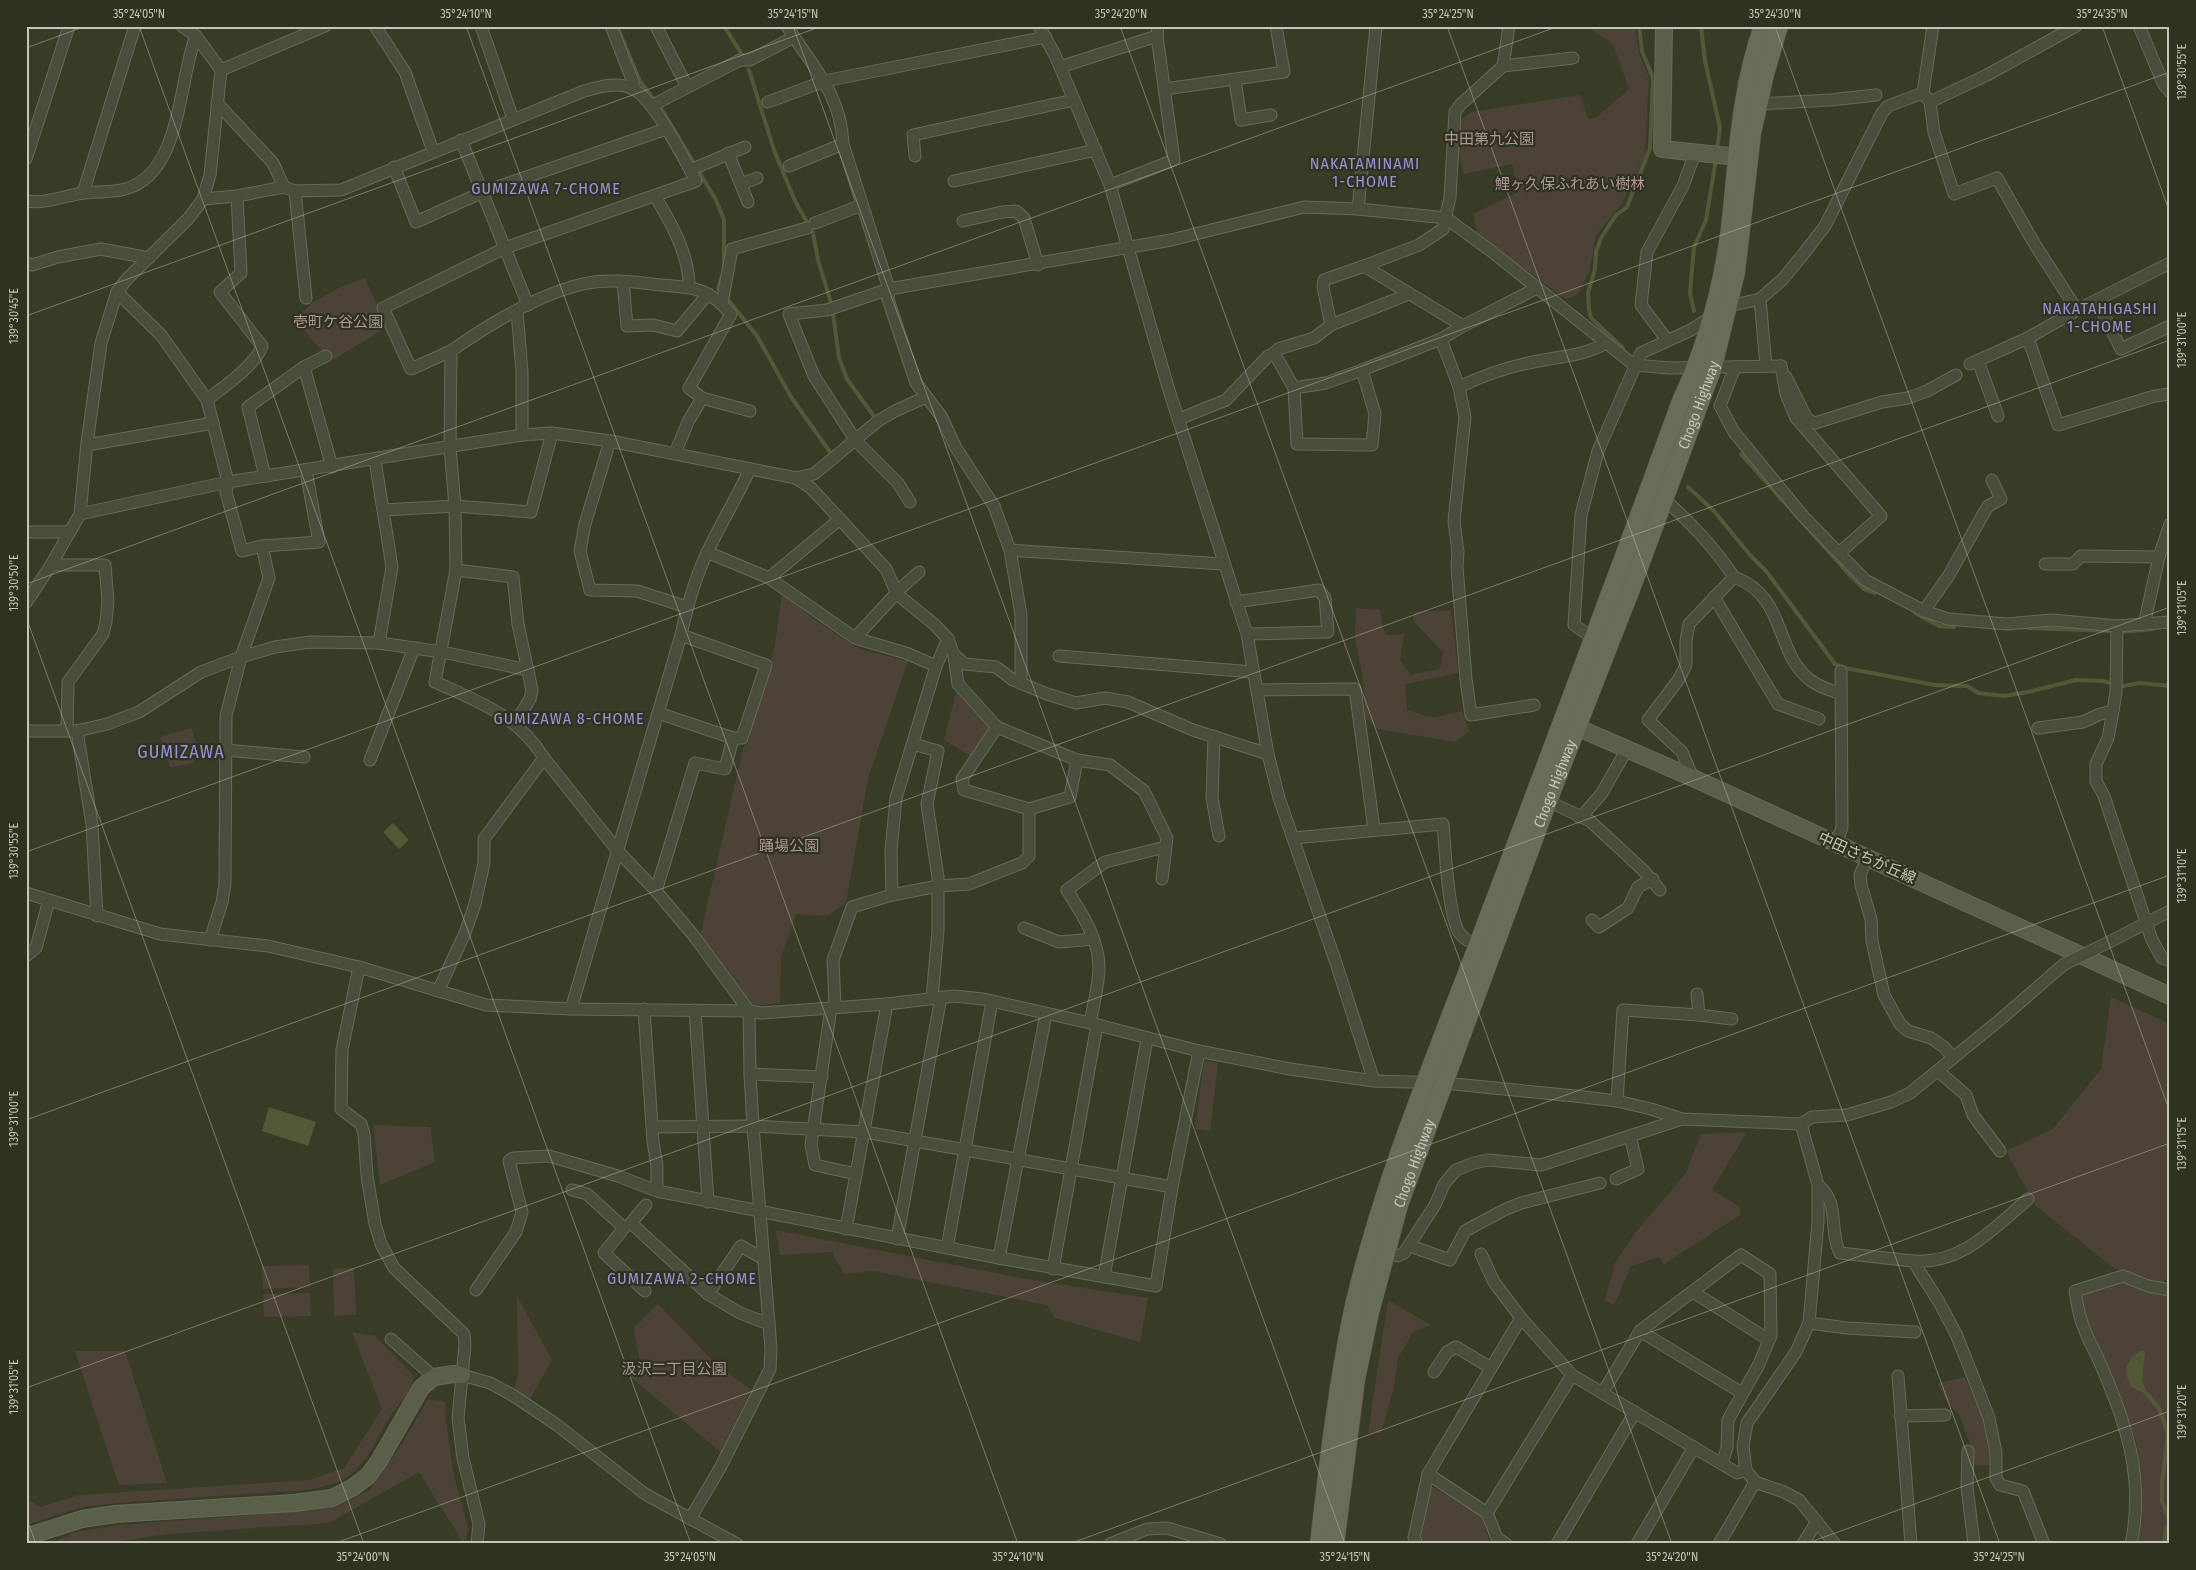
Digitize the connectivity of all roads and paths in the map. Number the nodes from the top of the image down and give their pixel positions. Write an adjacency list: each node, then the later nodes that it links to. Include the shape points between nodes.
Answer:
1 (69, 26): 53 (street)
2 (135, 26): 63 (street)
3 (182, 26): 21 (street)
4 (325, 26): 27 (street)
5 (376, 26): 48 (street, via 405,72)
6 (481, 26): 42 (street)
7 (611, 26): 31 (street)
8 (656, 26): 30 (street)
9 (788, 26): 22 (street)
10 (1039, 26): 23 (street)
11 (1276, 26): 28 (street, via 1284,72)
12 (1376, 26): 70 (street)
13 (1509, 26): 25 (street)
14 (1664, 26): 50 (street, via 1662,149)
15 (1763, 26): 52 (main road, Chogo Highway, via 1744,96)
16 (1779, 26): 40 (main road, Chogo Highway)
17 (1933, 26): 35 (street)
18 (2076, 26): 35 (street, via 1988,75)
19 (2139, 26): 33 (street, via 2163,83)
20 (1158, 31): 26 (street); 32 (street)
21 (196, 36): 27 (street); 63 (street, via 188,58 174,131 160,163 146,177 126,189)
22 (794, 37): 29 (street); 30 (street)
23 (1046, 38): 26 (street); 29 (street)
24 (1574, 58): 25 (street)
25 (1503, 66): 71 (street, via 1460,104 1456,112)
26 (1060, 67): 36 (street)
27 (221, 70): 38 (street)
28 (1235, 80): 32 (street); 41 (street, via 1240,120)
29 (825, 81): 37 (street); 45 (street, via 842,126)
30 (687, 87): 39 (street)
31 (633, 89): 39 (street); 42 (street, via 604,85)
32 (1165, 89): 60 (street, via 1174,160)
33 (2170, 92)
34 (1876, 95): 40 (street)
35 (1926, 97): 88 (street, via 1888,106 1882,113 1825,226 1784,279); 93 (street, via 1954,194 1997,178)
36 (1074, 100): 47 (street); 51 (street, via 912,135)
37 (768, 102)
38 (218, 103): 61 (street, via 273,163); 66 (street, via 210,175)
39 (655, 104): 43 (street)
40 (1758, 104): 52 (main road, Chogo Highway)
41 (1271, 116)
42 (513, 119): 44 (street)
43 (666, 129): 56 (street); 62 (street)
44 (461, 140): 48 (street); 62 (street)
45 (843, 144): 54 (street); 69 (street)
46 (745, 147): 49 (street)
47 (1096, 150): 58 (street); 60 (street)
48 (433, 151): 55 (street)
49 (728, 153): 56 (street); 59 (street)
50 (1701, 154): 52 (street); 101 (street, via 1647,252 1641,305)
51 (915, 156)
52 (1736, 157): 92 (main road, Chogo Highway, via 1736,272); 95 (main road, Chogo Highway, via 1730,229)
53 (26, 159)
54 (789, 166)
55 (394, 167): 61 (street, via 341,190); 62 (street, via 416,222)
56 (694, 168): 65 (street, via 696,181)
57 (757, 178): 59 (street)
58 (954, 181)
59 (741, 184): 68 (street)
60 (1110, 185): 74 (street)
61 (289, 189): 64 (street); 87 (street)
62 (483, 192): 73 (street)
63 (82, 193): 67 (street)
64 (237, 196): 66 (street); 119 (street, via 241,273 220,292 262,346 253,361)
65 (655, 196): 73 (street); 81 (street, via 679,242 689,274)
66 (203, 199): 75 (street)
67 (26, 201)
68 (748, 202)
69 (862, 205): 83 (street); 90 (street, via 811,226 732,249)
70 (1358, 209): 71 (street); 74 (street, via 1304,206)
71 (1446, 218): 78 (street, via 1443,229 1435,236); 82 (street)
72 (963, 221): 77 (street, via 1016,211 1024,218)
73 (505, 248): 91 (street); 103 (street, via 383,308 411,369)
74 (1127, 248): 77 (street); 122 (street)
75 (149, 258): 76 (street, via 101,249 32,265); 84 (street)
76 (26, 263)
77 (1038, 265): 83 (street)
78 (1364, 266): 86 (street); 96 (street, via 1324,280)
79 (2168, 268): 89 (street)
80 (623, 282): 81 (street); 85 (street, via 627,326 653,325 677,331); 91 (street, via 585,283)
81 (689, 286): 85 (street)
82 (1537, 288): 97 (street); 102 (street)
83 (889, 289): 117 (street, via 888,299 916,383); 127 (street, via 832,309 789,314 814,376)
84 (117, 292): 119 (street, via 161,335); 128 (street, via 101,343)
85 (708, 294): 90 (street)
86 (1410, 294): 96 (street); 97 (street)
87 (306, 298)
88 (1760, 299): 92 (street); 107 (street)
89 (2097, 301): 93 (street); 98 (street, via 2121,349)
90 (723, 302): 118 (street, via 731,314 689,388)
91 (528, 305): 94 (street)
92 (1730, 306): 110 (main road, Chogo Highway)
93 (2077, 310): 99 (street)
94 (518, 311): 103 (street); 125 (street)
95 (1714, 316): 101 (street); 110 (main road, Chogo Highway)
96 (1331, 325): 104 (street, via 1314,338)
97 (1463, 326): 100 (street)
98 (2170, 326)
99 (2028, 338): 116 (street, via 2058,425); 121 (street, via 1974,362)
100 (1441, 339): 112 (street); 114 (street)
101 (1667, 340): 106 (street, via 1641,353)
102 (1606, 342): 106 (street); 114 (street, via 1595,349 1489,374)
103 (451, 351): 129 (street)
104 (1274, 353): 115 (street); 122 (street, via 1226,400)
105 (326, 356): 109 (street)
106 (1634, 364): 110 (street); 172 (street, via 1598,451 1581,514 1574,625)
107 (1766, 366): 108 (street); 111 (street)
108 (1781, 366): 113 (street, via 1807,419 1815,423 1882,402 1908,398); 151 (street, via 1786,394 1796,418 1881,516)
109 (304, 367): 132 (street); 135 (street, via 248,407)
110 (1705, 367): 111 (street); 139 (main road, Chogo Highway); 172 (main road, Chogo Highway, via 1681,400)
111 (1735, 367): 151 (street, via 1720,406 1734,432 1803,516)
112 (1362, 370): 115 (street, via 1326,383); 115 (street, via 1375,414 1372,445 1297,444)
113 (1956, 375)
114 (1459, 387): 187 (street, via 1465,417 1454,521 1471,715)
115 (1294, 388)
116 (2170, 394)
117 (926, 397): 127 (street, via 894,411); 149 (street, via 941,416 956,448 994,506)
118 (702, 398): 120 (street); 130 (street)
119 (207, 400): 123 (street)
120 (750, 411)
121 (1998, 416)
122 (1179, 419): 153 (street)
123 (213, 423): 128 (street); 138 (street)
124 (552, 432): 125 (street); 126 (street); 141 (street, via 531,512)
125 (522, 435): 129 (street)
126 (610, 441): 130 (street); 164 (street, via 580,552 590,590 637,591)
127 (856, 442): 136 (street, via 814,474); 140 (street, via 898,483)
128 (86, 445): 143 (street)
129 (450, 447): 131 (street); 141 (street)
130 (675, 454): 133 (street)
131 (375, 460): 132 (street); 142 (street)
132 (332, 467): 134 (street)
133 (750, 469): 136 (street); 150 (street)
134 (306, 471): 135 (street); 148 (street, via 319,542)
135 (265, 476): 138 (street)
136 (796, 478): 144 (street, via 811,488)
137 (1992, 480): 165 (street, via 2001,499 1984,511)
138 (228, 482): 143 (street); 148 (street, via 226,492 242,551)
139 (1664, 499): 158 (street, via 1694,526); 192 (main road, Chogo Highway)
140 (910, 502)
141 (455, 506): 142 (street); 156 (street)
142 (383, 510): 174 (street, via 392,567)
143 (80, 514): 147 (street)
144 (840, 519): 159 (street); 160 (street, via 886,569)
145 (2170, 524): 152 (street)
146 (26, 532): 147 (street)
147 (70, 532): 155 (street)
148 (262, 546): 178 (street, via 269,578)
149 (1010, 550): 153 (street); 184 (street, via 1021,615)
150 (707, 552): 159 (street); 164 (street)
151 (1839, 553): 165 (street, via 1865,580)
152 (2159, 557): 154 (street, via 2081,556 2073,564); 167 (street)
153 (1224, 564): 163 (street)
154 (2045, 564)
155 (51, 565): 162 (street); 195 (street, via 105,565 108,601 103,634 68,682)
156 (456, 570): 176 (street); 181 (street, via 513,577 518,624)
157 (919, 572): 160 (street)
158 (1734, 577): 161 (street); 186 (street, via 1762,594 1775,615 1797,667 1809,680)
159 (769, 578): 171 (street)
160 (897, 594): 171 (street); 173 (street)
161 (1714, 597): 190 (street, via 1778,704); 207 (street, via 1689,624 1686,666 1648,720 1682,752)
162 (26, 602)
163 (1236, 602): 169 (street); 169 (street, via 1319,590 1325,598 1328,632)
164 (687, 607): 170 (street)
165 (1924, 611): 168 (street, via 1967,622 2007,624 2052,620)
166 (2170, 622): 167 (street)
167 (2144, 625): 168 (street)
168 (2117, 626): 188 (street)
169 (1247, 634): 183 (street)
170 (681, 635): 189 (street); 198 (street, via 766,665 742,738)
171 (855, 638): 180 (street)
172 (1593, 638): 192 (main road, Chogo Highway)
173 (948, 639): 177 (street); 180 (street)
174 (380, 644): 175 (street); 178 (street, via 310,642)
175 (414, 648): 176 (street); 205 (street)
176 (442, 652): 181 (street); 191 (street, via 435,682 494,709)
177 (954, 655): 184 (street, via 966,664 996,667); 193 (street, via 958,684)
178 (241, 656): 195 (street, via 201,672 139,712 106,724); 201 (street, via 226,716)
179 (1059, 656): 183 (street)
180 (936, 666): 199 (street)
181 (528, 670): 191 (street, via 532,690 530,699)
182 (1841, 671): 186 (street)
183 (1253, 672): 185 (street)
184 (1021, 683): 197 (street, via 1076,703 1105,698 1128,702)
185 (1256, 690): 202 (street); 211 (street, via 1355,689)
186 (1841, 694): 214 (street, via 1842,827)
187 (1534, 705)
188 (2113, 711): 194 (street, via 2082,722); 229 (street, via 2108,738 2096,764 2096,781 2104,796)
189 (658, 713): 198 (street); 216 (street)
190 (1819, 719)
191 (514, 723): 204 (street)
192 (1570, 724): 200 (street, 中田さちが丘線); 208 (main road, Chogo Highway); 233 (main road, Chogo Highway)
193 (997, 727): 206 (street); 209 (street, via 962,779 964,790)
194 (2038, 728)
195 (72, 730): 196 (street); 227 (street, via 92,824)
196 (26, 731)
197 (1214, 736): 202 (street); 212 (street, via 1212,798)
198 (733, 738): 222 (street, via 725,769 695,762)
199 (913, 744): 220 (street, via 938,751 927,804); 224 (street, via 896,798 891,851)
200 (1627, 749): 207 (street, 中田さちが丘線); 210 (street, via 1602,793)
201 (225, 750): 203 (street); 232 (street, via 225,884)
202 (1268, 754): 213 (street, via 1279,798)
203 (304, 757)
204 (544, 758): 216 (street); 237 (street, via 484,838 484,863 475,904)
205 (370, 760)
206 (1077, 760): 209 (street, via 1070,797); 215 (street, via 1110,765 1144,791 1167,838)
207 (1694, 778): 214 (street, 中田さちが丘線)
208 (1548, 801): 210 (street); 260 (main road, Chogo Highway)
209 (1029, 809): 220 (street, via 1029,856 1022,863 970,884)
210 (1579, 817): 219 (street, via 1590,821)
211 (1374, 829): 213 (street); 233 (street, via 1443,824 1456,925 1460,935)
212 (1219, 836)
213 (1294, 838): 258 (street)
214 (1836, 844): 217 (street, 中田さちが丘線)
215 (1165, 847): 218 (street); 231 (street, via 1105,862 1067,890 1088,924)
216 (617, 850): 222 (street); 244 (street)
217 (1867, 858): 239 (street, 中田さちが丘線); 254 (street, via 1860,875 1861,885 1871,919 1872,941 1884,994 1900,1024 1908,1031 1931,1038)
218 (1162, 879)
219 (1653, 879): 221 (street); 228 (street, via 1638,887 1628,908 1599,927)
220 (938, 886): 224 (street); 240 (street)
221 (1660, 890)
222 (656, 891): 247 (street)
223 (26, 893): 225 (street)
224 (892, 896): 243 (street, via 852,908 833,960)
225 (49, 900): 227 (street); 234 (street, via 36,948)
226 (2170, 911): 229 (street)
227 (97, 916): 232 (street, via 160,934)
228 (1592, 920)
229 (2145, 923): 235 (street, via 2162,958); 254 (street, bridge, via 2063,965)
230 (1024, 928): 231 (street, via 1059,942)
231 (1093, 939): 251 (street, via 1099,954)
232 (210, 940): 236 (street, via 268,946)
233 (1478, 946): 259 (main road, Chogo Highway)
234 (26, 956)
235 (2170, 961)
236 (359, 967): 237 (street); 313 (street, via 342,1050 341,1109 361,1124 364,1134 368,1185 381,1244 394,1268 464,1334)
237 (438, 990): 244 (street, via 486,1005)
238 (1697, 994): 249 (street)
239 (2170, 996)
240 (936, 997): 241 (street); 242 (street); 270 (street)
241 (992, 1001): 248 (street); 271 (street)
242 (886, 1004): 243 (street); 268 (street)
243 (833, 1008): 247 (street); 257 (street)
244 (572, 1009): 245 (street)
245 (644, 1009): 246 (street); 266 (street)
246 (695, 1010): 247 (street); 264 (street)
247 (749, 1011): 256 (street)
248 (1046, 1014): 251 (street); 273 (street)
249 (1699, 1016): 250 (street); 261 (street, via 1623,1010)
250 (1732, 1020)
251 (1094, 1024): 252 (street); 274 (street)
252 (1147, 1039): 253 (street); 276 (street)
253 (1199, 1051): 258 (street); 280 (street)
254 (1953, 1058): 255 (street)
255 (1938, 1071): 263 (street, via 1910,1093 1892,1102 1847,1115 1812,1118); 272 (street, via 1966,1095 1973,1115)
256 (750, 1074): 257 (street); 265 (street)
257 (822, 1077): 267 (street)
258 (1374, 1081): 259 (street)
259 (1426, 1082): 260 (street); 336 (main road, Chogo Highway, via 1380,1212 1353,1311 1336,1410)
260 (1444, 1083): 261 (street); 292 (main road, Chogo Highway)
261 (1617, 1101): 262 (street)
262 (1682, 1119): 263 (street); 269 (street)
263 (1801, 1124): 279 (street)
264 (704, 1125): 265 (street); 266 (street); 284 (street)
265 (753, 1126): 267 (street); 286 (street)
266 (653, 1127): 282 (street)
267 (813, 1130): 268 (street); 275 (street, via 811,1145 815,1165)
268 (865, 1132): 270 (street); 275 (street)
269 (1630, 1136): 277 (street, via 1638,1169); 290 (street, via 1541,1165 1488,1160 1456,1170 1444,1184)
270 (915, 1141): 271 (street); 289 (street)
271 (966, 1150): 273 (street); 291 (street)
272 (2000, 1151)
273 (1018, 1159): 274 (street); 294 (street)
274 (1071, 1169): 276 (street); 297 (street)
275 (856, 1174): 288 (street)
276 (1122, 1178): 280 (street); 298 (street)
277 (1616, 1179)
278 (1600, 1183): 290 (street, via 1504,1210 1465,1231 1450,1260)
279 (1818, 1185): 296 (street, via 1826,1192 1831,1204 1840,1253); 305 (street)
280 (1172, 1187): 298 (street, via 1156,1286)
281 (572, 1190): 287 (street, via 587,1194)
282 (657, 1191): 284 (street); 299 (street, via 549,1156 513,1158 509,1161 522,1212 516,1232)
283 (2028, 1199): 296 (street, via 1969,1248 1930,1262)
284 (708, 1202): 286 (street)
285 (646, 1206): 287 (street)
286 (759, 1212): 288 (street); 295 (street)
287 (628, 1226): 301 (street, via 604,1253); 303 (street)
288 (846, 1229): 289 (street)
289 (897, 1238): 291 (street)
290 (1410, 1246): 292 (street, via 1398,1256)
291 (947, 1248): 294 (street)
292 (1384, 1253): 337 (main road, Chogo Highway, via 1356,1379)
293 (1482, 1254): 304 (street, via 1494,1282)
294 (999, 1258): 297 (street)
295 (764, 1259): 303 (street, via 741,1246); 306 (street)
296 (1913, 1261): 347 (street, via 1943,1310 1989,1418 1996,1453 1996,1478 2000,1485 2022,1491)
297 (1053, 1268): 298 (street)
298 (1104, 1277)
299 (476, 1290)
300 (2170, 1290): 348 (street, via 2123,1276 2075,1291 2083,1327 2112,1391 2129,1441 2136,1481 2135,1526)
301 (645, 1291)
302 (1693, 1292): 307 (street); 310 (street); 310 (street, via 1741,1255 1770,1274)
303 (708, 1294): 306 (street, via 740,1313)
304 (1521, 1318): 311 (street); 314 (street)
305 (1809, 1323): 308 (street); 325 (street, via 1796,1352 1747,1424 1743,1446)
306 (769, 1324): 329 (street, via 770,1369)
307 (1640, 1331): 317 (street); 318 (street)
308 (1915, 1332)
309 (391, 1339): 316 (street)
310 (1769, 1340): 318 (street)
311 (1490, 1368): 312 (street, via 1456,1347 1447,1352); 326 (street)
312 (1434, 1372)
313 (462, 1375): 316 (street); 329 (street, via 490,1383 514,1396 557,1425 645,1494); 332 (street, via 458,1418)
314 (1572, 1375): 317 (street); 328 (street)
315 (1898, 1376): 321 (street)
316 (434, 1377): 331 (street, via 422,1388 368,1476 332,1498 115,1514 82,1519)
317 (1603, 1392): 319 (street)
318 (1742, 1393): 324 (street, via 1728,1420 1727,1446)
319 (1636, 1412): 322 (street); 340 (street)
320 (1945, 1415): 321 (street)
321 (1900, 1416): 345 (street)
322 (1694, 1447): 324 (street); 341 (street)
323 (1968, 1450): 346 (street, via 1967,1486)
324 (1722, 1464): 325 (street, via 1737,1473)
325 (1746, 1470): 327 (street)
326 (1428, 1474): 328 (street); 338 (street, via 1414,1537)
327 (1755, 1482): 330 (street, via 1799,1500); 342 (street)
328 (1487, 1513): 339 (street, via 1497,1538)
329 (690, 1519): 334 (street)
330 (1817, 1521): 343 (street); 344 (street)
331 (32, 1538)
332 (481, 1542)
333 (1214, 1543): 335 (street, via 1166,1528 1147,1529)
334 (738, 1544)
335 (1110, 1544)
336 (1319, 1544)
337 (1335, 1544)
338 (1417, 1544)
339 (1506, 1544)
340 (1557, 1544)
341 (1637, 1544)
342 (1719, 1544)
343 (1803, 1544)
344 (1835, 1544)
345 (1911, 1544)
346 (1974, 1544)
347 (2044, 1544)
348 (2131, 1544)

